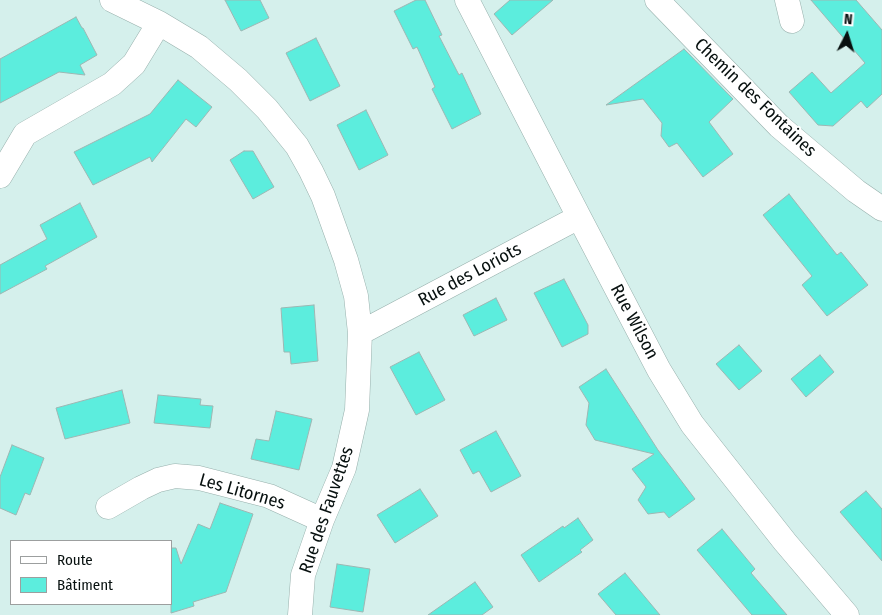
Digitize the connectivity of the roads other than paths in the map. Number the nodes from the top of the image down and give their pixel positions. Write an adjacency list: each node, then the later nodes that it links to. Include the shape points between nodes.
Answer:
1 (112, 0): 4 (street, Rue des Fauvettes)
2 (468, 0): 7 (street, Rue Wilson)
3 (657, 0): 6 (street, Chemin des Fontaines, via 779,126)
4 (160, 23): 5 (street, via 134,64 112,84 25,134); 8 (street, Rue des Fauvettes, via 199,47 238,80 297,146 323,196 335,228 356,296)
5 (0, 176)
6 (882, 209)
7 (579, 217): 8 (street, Rue des Loriots); 12 (street, Rue Wilson, via 659,370 692,424)
8 (360, 333): 10 (street, Rue des Fauvettes, via 358,410 344,468)
9 (108, 508): 10 (street, Les Litornes, via 141,488 175,476 199,478 269,496)
10 (322, 520): 11 (street, Rue des Fauvettes, via 303,575)
11 (300, 615)
12 (847, 615)

